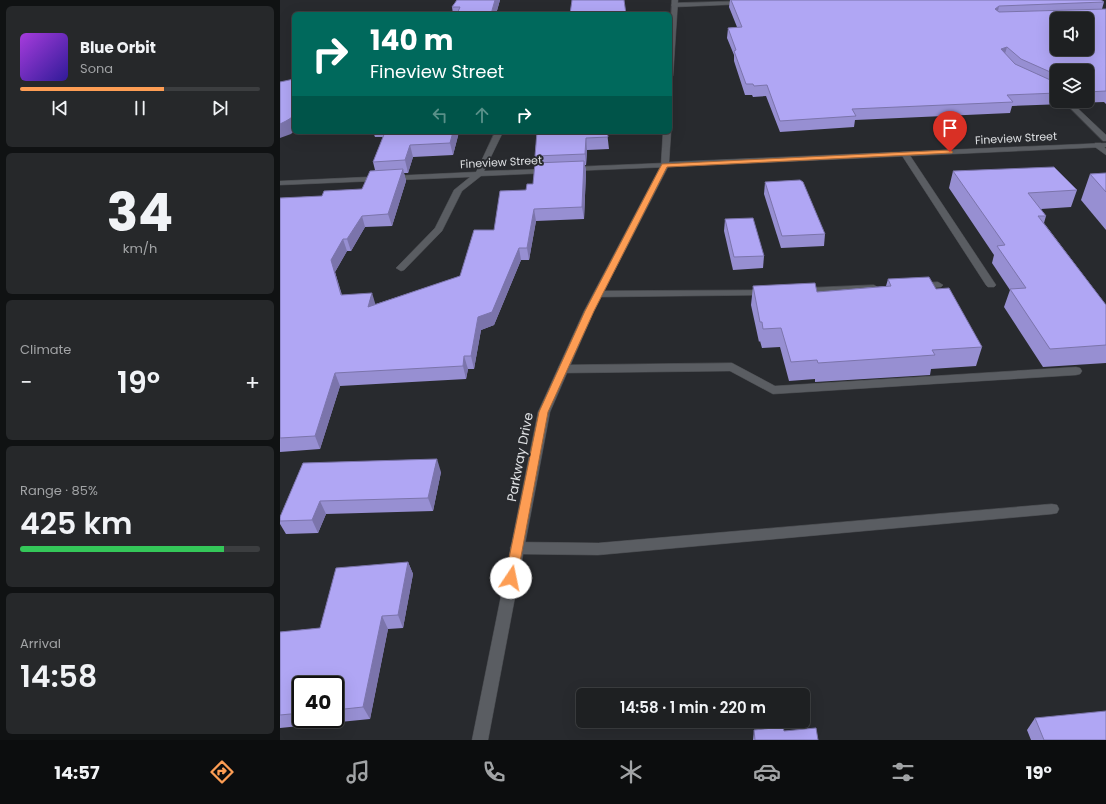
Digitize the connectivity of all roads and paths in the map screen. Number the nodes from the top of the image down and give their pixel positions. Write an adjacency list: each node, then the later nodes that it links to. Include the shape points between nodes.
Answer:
1 (674, 2): 2 (street); 3 (street)
2 (752, 3)
3 (672, 39)
4 (1073, 108): 7 (street)
5 (498, 134): 12 (street)
6 (667, 134): 11 (street, Parkway Drive)
7 (1106, 139)
8 (1102, 145): 9 (street); 10 (street, Fineview Street)
9 (1106, 153)
10 (905, 154): 11 (street, Fineview Street); 16 (street)
11 (665, 165): 12 (street, Fineview Street); 21 (street, Parkway Drive)
12 (479, 174): 13 (street, Fineview Street); 14 (street, via 458,190 439,229)
13 (280, 183)
14 (401, 268)
15 (938, 285): 17 (street)
16 (991, 285)
17 (907, 286)
18 (884, 287): 20 (street)
19 (776, 292): 21 (street)
20 (792, 292)
21 (599, 294): 22 (street, Parkway Drive)
22 (563, 369): 23 (street, via 732,367 773,390); 25 (street, Parkway Drive, via 544,412)
23 (1076, 371)
24 (1052, 509): 25 (street, via 598,549)
25 (517, 548): 26 (street, Parkway Drive)
26 (480, 740)

